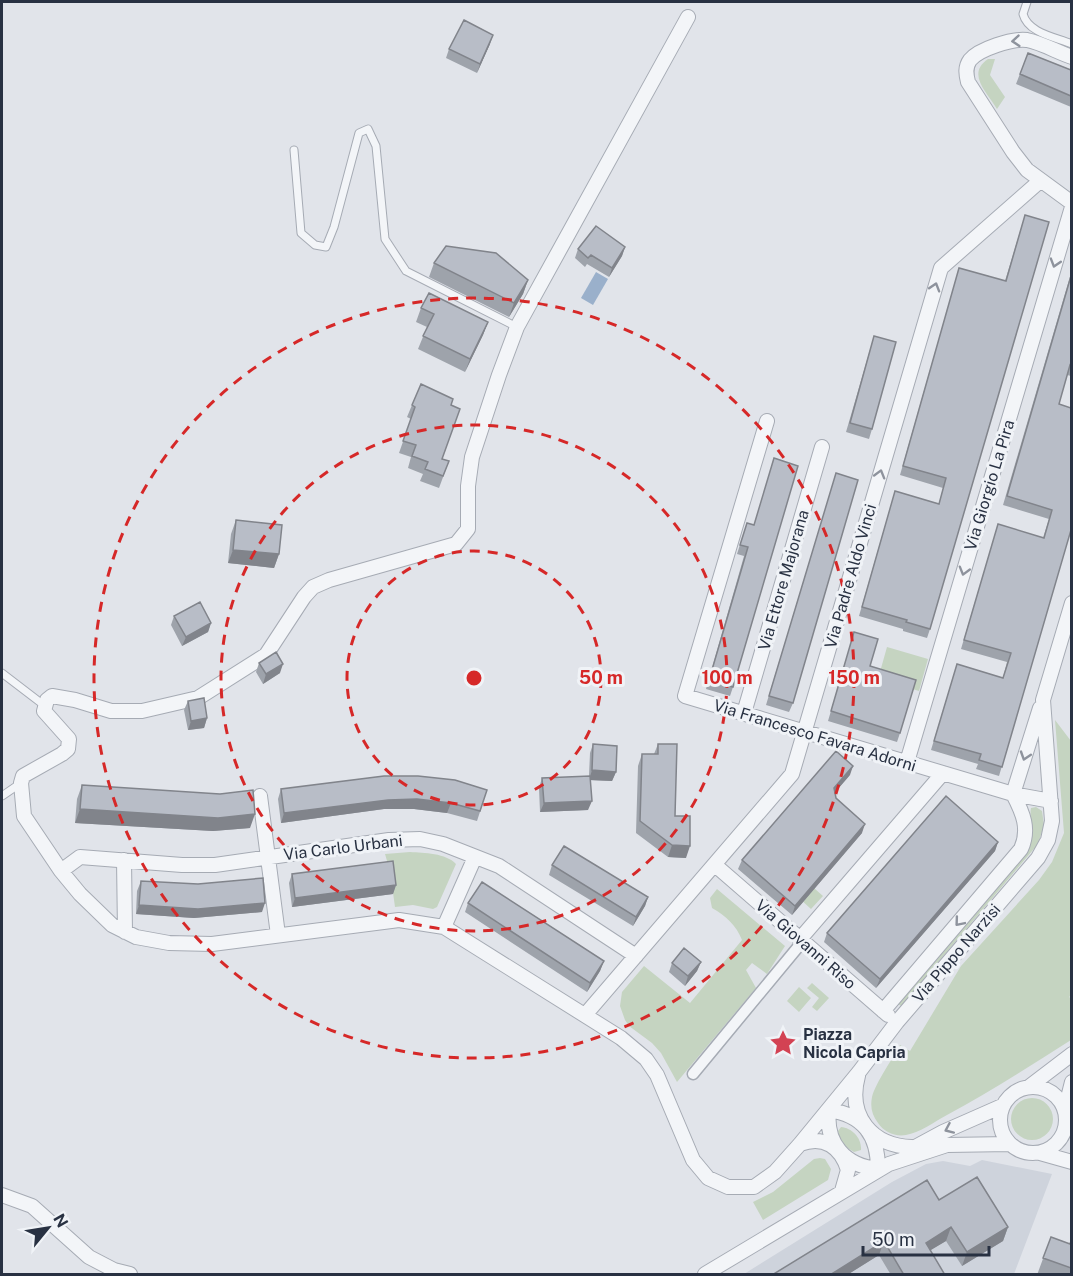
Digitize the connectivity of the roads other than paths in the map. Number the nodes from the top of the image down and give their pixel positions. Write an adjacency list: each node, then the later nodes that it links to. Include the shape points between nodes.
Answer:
1 (1027, 2): 3 (lane, via 1023,14 1033,29)
2 (688, 17): 8 (street)
3 (1071, 44)
4 (1071, 57): 6 (street, one-way to 6, via 1017,39 977,53 966,72 968,82 1013,152)
5 (294, 150): 8 (lane, via 301,233 315,245 326,247 359,133 368,129 376,146 385,238 406,271)
6 (1040, 181): 7 (street); 16 (street, Via Padre Aldo Vinci, one-way to 6, via 941,268)
7 (1071, 205): 17 (street, Via Giorgio La Pira, one-way to 17)
8 (517, 327): 14 (street, via 472,457 468,530 456,544 313,587 266,655 198,698 142,711 111,711 52,696)
9 (767, 421): 15 (street, Via Francesco Favara Adorni, via 686,696)
10 (822, 447): 15 (street, Via Ettore Majorana)
11 (1071, 603): 13 (street, Via Pippo Narzisi)
12 (2, 673): 14 (lane)
13 (1043, 700): 20 (street, one-way to 20); 23 (street, Via Pippo Narzisi)
14 (45, 705): 19 (street, via 48,718 69,740 68,749 28,772)
15 (744, 713): 16 (street, Via Francesco Favara Adorni)
16 (804, 732): 17 (street, Via Francesco Favara Adorni); 27 (street, Via Padre Aldo Vinci, via 792,774)
17 (907, 762): 18 (street, Via Francesco Favara Adorni)
18 (943, 773): 20 (street, Via Francesco Favara Adorni); 32 (street)
19 (21, 783): 21 (lane); 28 (street, via 24,816)
20 (1012, 794): 23 (street, Via Francesco Favara Adorni); 34 (street, one-way to 34, via 1025,825 1021,849)
21 (2, 796)
22 (260, 796): 25 (street)
23 (1051, 801): 36 (street, Via Pippo Narzisi, via 1048,840 1038,858)
24 (475, 856): 25 (street, Via Carlo Urbani, via 420,839); 29 (street); 33 (street, Via Carlo Urbani, via 499,866)
25 (268, 857): 26 (street, Via Carlo Urbani, via 215,865); 31 (street)
26 (124, 861): 28 (street, Via Carlo Urbani, via 80,857); 30 (street)
27 (715, 865): 32 (street, Via Giovanni Riso); 33 (street, Via Padre Aldo Vinci)
28 (61, 871): 30 (street, via 112,925)
29 (444, 927): 31 (street, via 399,920); 35 (street, Via Pippo Narzisi)
30 (124, 932): 31 (street, via 169,943 212,944)
31 (278, 935)
32 (801, 940): 34 (street, Via Giovanni Riso); 39 (street)
33 (636, 956): 35 (street, Via Padre Aldo Vinci)
34 (883, 1011): 36 (street, Via Giovanni Riso)
35 (585, 1016): 46 (street, Via Pippo Narzisi, via 646,1059 660,1081 693,1160 708,1178 728,1187 754,1186 775,1172)
36 (897, 1022): 38 (street, Via Pippo Narzisi)
37 (1071, 1054): 41 (street)
38 (859, 1072): 43 (street, Via Pippo Narzisi); 45 (street, via 855,1102)
39 (693, 1074)
40 (1071, 1082): 44 (street)
41 (1030, 1086): 42 (street, via 1009,1096); 44 (street, via 1051,1092 1060,1100)
42 (1002, 1106): 47 (street, via 1000,1126); 48 (street, one-way to 48)
43 (829, 1110): 45 (street, via 844,1112); 46 (street, Via Pippo Narzisi); 49 (street, via 829,1133)
44 (1068, 1118): 50 (street, via 1060,1140)
45 (866, 1127): 48 (street, via 888,1144); 52 (street)
46 (800, 1144): 49 (street, via 819,1140)
47 (1010, 1144): 50 (street, via 1024,1152); 52 (street, via 947,1145)
48 (912, 1148): 52 (street)
49 (840, 1151): 52 (street, via 868,1168); 53 (street, via 848,1170)
50 (1040, 1153): 51 (street)
51 (1071, 1162)
52 (884, 1166): 53 (street)
53 (842, 1191): 56 (street)
54 (2, 1195): 55 (street, via 32,1206 89,1257)
55 (130, 1275)
56 (705, 1275)

